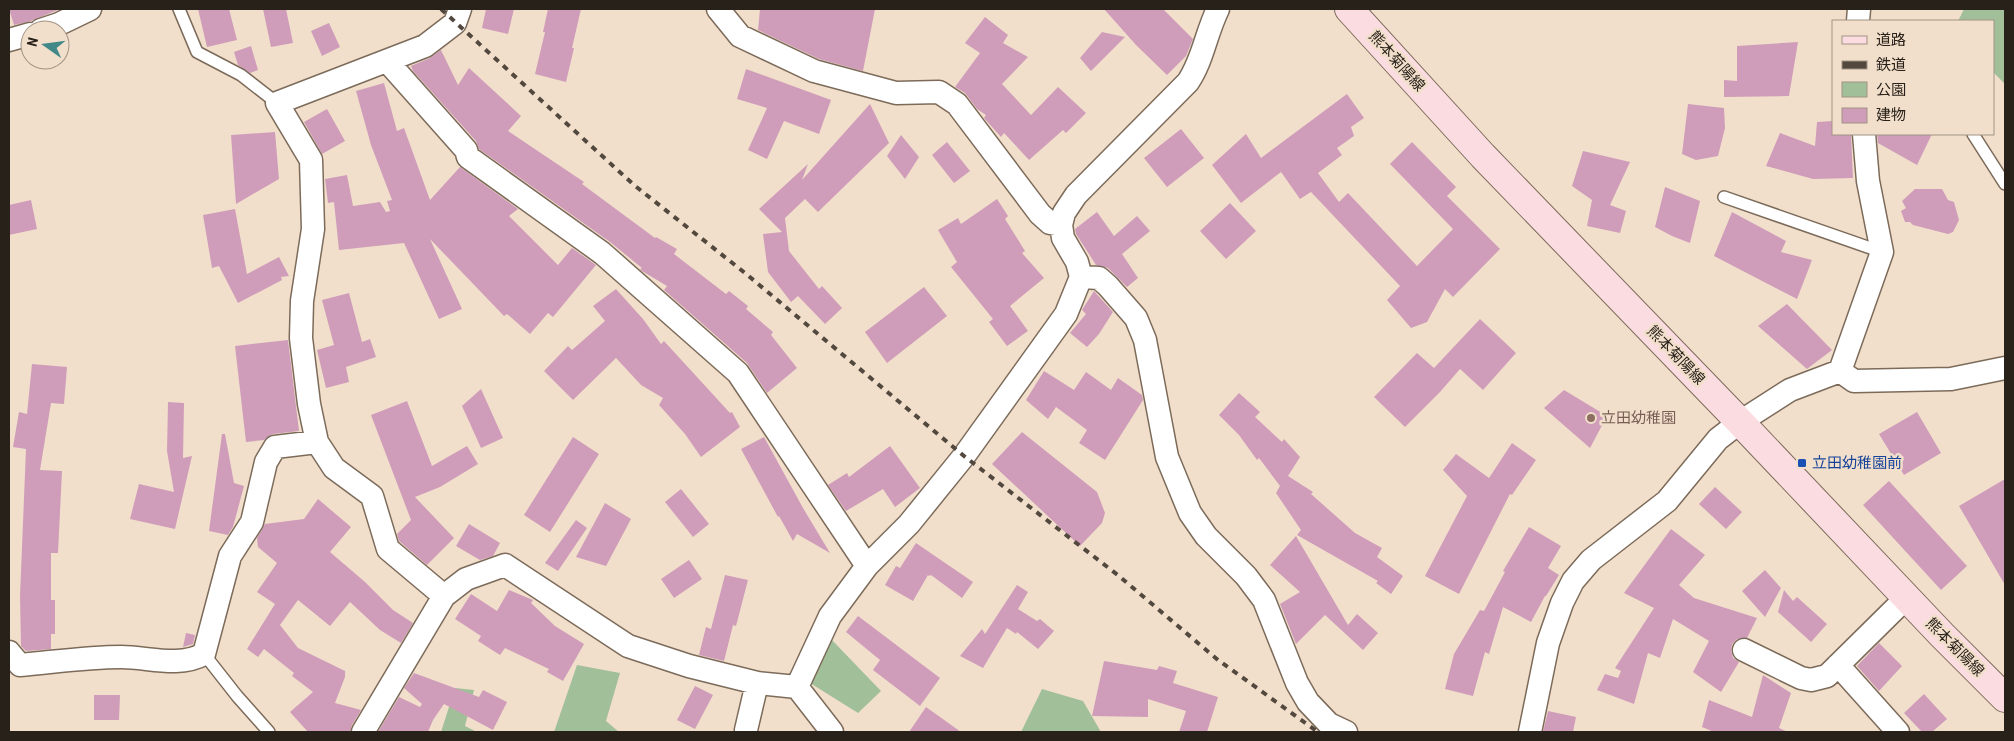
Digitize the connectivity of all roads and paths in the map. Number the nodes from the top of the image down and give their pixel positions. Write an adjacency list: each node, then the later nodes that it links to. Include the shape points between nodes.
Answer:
1 (90, 9): 7 (street)
2 (179, 9): 9 (lane, via 197,52 241,76)
3 (460, 9): 8 (street, via 455,23 425,46)
4 (718, 9): 14 (street, via 740,36 814,71 896,93 939,92 958,104 1040,214 1050,223)
5 (1218, 9): 14 (street, via 1196,71 1076,195 1064,213)
6 (1349, 9): 19 (main road, 熊本菊陽線, via 1483,156)
7 (67, 20)
8 (387, 61): 9 (street); 21 (street, via 468,157 602,253 738,372)
9 (277, 103): 20 (street, via 311,160 313,229 302,301 301,338 309,404)
10 (1864, 135): 15 (street, via 1868,181)
11 (1974, 135): 12 (lane)
12 (2005, 184)
13 (1724, 197): 15 (lane)
14 (1061, 225): 16 (street, via 1063,238 1078,262)
15 (1882, 252): 18 (street)
16 (1081, 276): 21 (street, via 1066,314 964,456 909,524); 32 (street, via 1099,278 1136,318 1145,340 1167,457 1190,513 1206,536 1246,576 1264,600 1297,683 1308,702)
17 (2005, 368): 18 (street, via 1941,380 1854,381)
18 (1840, 372): 19 (street, via 1790,390)
19 (1740, 422): 23 (main road, 熊本菊陽線); 36 (street, via 1718,439 1667,501 1591,560 1573,581 1548,643)
20 (318, 442): 22 (street, via 334,468 372,496 388,550); 26 (street, via 275,447 266,462 252,522 230,556)
21 (867, 566): 29 (street, via 830,616)
22 (444, 596): 28 (street, via 466,579 506,565 628,646 689,666); 34 (street)
23 (1907, 597): 27 (street); 30 (main road, 熊本菊陽線)
24 (1744, 650): 27 (street, via 1811,680 1827,676)
25 (9, 652): 26 (street, via 20,665 121,657 179,662 194,660)
26 (204, 654): 33 (lane)
27 (1838, 665): 37 (street)
28 (758, 682): 29 (street); 31 (street)
29 (797, 687): 35 (street)
30 (2005, 698)
31 (746, 730)
32 (1333, 730)
33 (269, 732)
34 (363, 732)
35 (832, 732)
36 (1530, 732)
37 (1898, 732)

